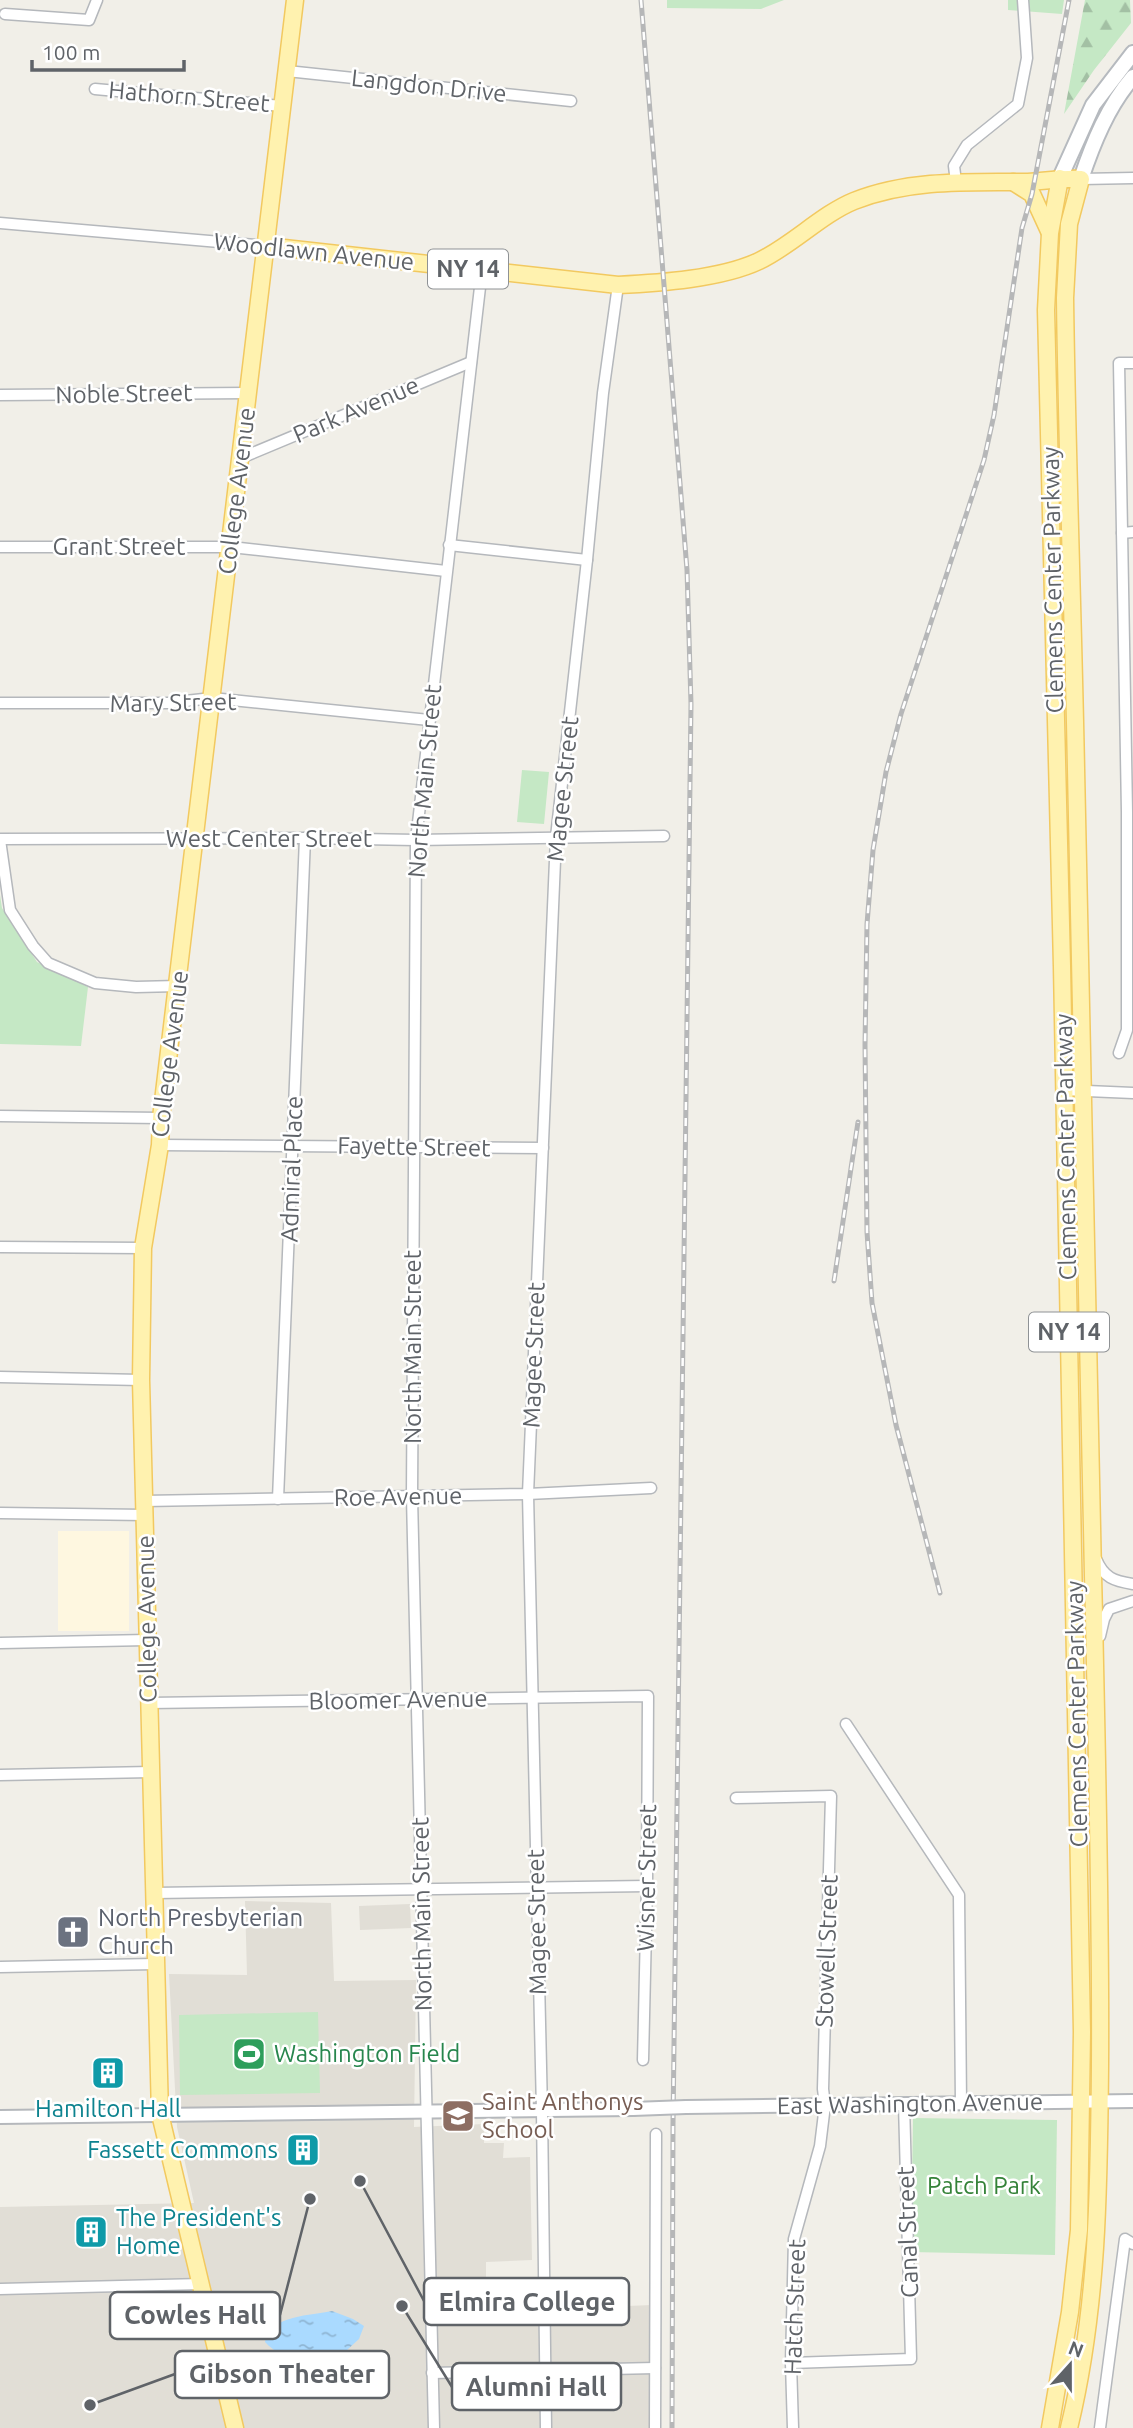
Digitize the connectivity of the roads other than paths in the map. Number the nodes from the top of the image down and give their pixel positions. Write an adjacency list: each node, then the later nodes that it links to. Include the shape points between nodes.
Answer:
1 (97, 0): 4 (street, via 89,20)
2 (295, 0): 6 (main road, College Avenue)
3 (1023, 0): 14 (street, via 1027,58 1018,104 967,145 954,166)
4 (5, 14)
5 (1133, 53): 11 (main road, Clemens Center Parkway, via 1093,106)
6 (287, 71): 9 (street, Langdon Drive); 10 (main road, College Avenue)
7 (1133, 77): 13 (main road, Clemens Center Parkway, via 1096,139)
8 (95, 89): 10 (street, Hathorn Street)
9 (571, 101)
10 (282, 106): 18 (main road, College Avenue)
11 (1060, 178): 13 (main road); 15 (main road, NY 14); 17 (main road, Clemens Center Parkway / NY 14)
12 (1133, 178): 13 (street)
13 (1082, 179): 46 (main road, Clemens Center Parkway / NY 14, via 1069,224 1065,298)
14 (956, 182): 15 (main road, NY 14); 20 (main road, Woodlawn Avenue / NY 14, via 898,188 853,202 759,261 712,275)
15 (1013, 182): 17 (main road, NY 14, via 1032,194)
16 (0, 223): 18 (street, Woodlawn Avenue)
17 (1050, 233): 45 (main road, Clemens Center Parkway / NY 14, via 1046,321)
18 (266, 246): 19 (main road, Woodlawn Avenue / NY 14); 23 (main road, College Avenue)
19 (482, 270): 20 (main road, Woodlawn Avenue / NY 14); 21 (street, North Main Street)
20 (618, 285): 31 (street, Magee Street)
21 (471, 362): 25 (street, Park Avenue); 28 (street, North Main Street)
22 (1133, 363): 27 (street, via 1119,363)
23 (248, 393): 24 (street, Noble Street); 25 (main road, College Avenue)
24 (0, 395)
25 (241, 458): 30 (main road, College Avenue)
26 (1133, 532): 27 (street)
27 (1122, 533): 36 (street)
28 (449, 545): 31 (street); 32 (street, North Main Street)
29 (0, 547): 30 (street, Grant Street)
30 (231, 547): 32 (street, Grant Street); 33 (main road, College Avenue)
31 (587, 560): 38 (street, Magee Street)
32 (446, 571): 35 (street, North Main Street)
33 (212, 698): 34 (street, Mary Street, via 168,703); 35 (street, Mary Street); 40 (main road, College Avenue)
34 (0, 704)
35 (429, 720): 42 (street, North Main Street)
36 (1130, 812): 44 (street, via 1126,1030)
37 (664, 836): 38 (street, West Center Street)
38 (556, 837): 42 (street, West Center Street); 53 (street, Magee Street)
39 (305, 838): 40 (street, West Center Street); 42 (street, West Center Street); 51 (street, Admiral Place)
40 (195, 839): 41 (street, West Center Street); 43 (main road, College Avenue)
41 (0, 840): 43 (street, via 10,910 48,962 95,983)
42 (416, 840): 52 (street, North Main Street)
43 (178, 986): 49 (main road, College Avenue)
44 (1119, 1053)
45 (1064, 1090): 46 (street); 85 (main road, Clemens Center Parkway / NY 14)
46 (1082, 1092): 47 (street); 64 (main road, Clemens Center Parkway / NY 14)
47 (1133, 1093)
48 (0, 1116): 49 (street)
49 (161, 1118): 50 (main road, College Avenue)
50 (160, 1145): 51 (street, Fayette Street); 55 (main road, College Avenue)
51 (293, 1146): 52 (street, Fayette Street); 61 (street, Admiral Place)
52 (415, 1147): 53 (street, Fayette Street); 60 (street, North Main Street)
53 (543, 1148): 59 (street, Magee Street)
54 (0, 1247): 55 (street)
55 (143, 1248): 57 (main road, College Avenue)
56 (0, 1377): 57 (street)
57 (141, 1380): 62 (main road, College Avenue)
58 (651, 1488): 59 (street, Roe Avenue)
59 (528, 1494): 60 (street, Roe Avenue); 71 (street, Magee Street)
60 (412, 1497): 61 (street, Roe Avenue); 72 (street, North Main Street)
61 (278, 1499): 62 (street, Roe Avenue)
62 (144, 1508): 63 (street, Roe Avenue); 67 (main road, College Avenue)
63 (0, 1513)
64 (1092, 1550): 65 (street, via 1105,1575); 69 (main road, Clemens Center Parkway / NY 14)
65 (1133, 1584)
66 (1133, 1601): 69 (street, via 1109,1609)
67 (147, 1640): 68 (street); 73 (main road, College Avenue)
68 (0, 1643)
69 (1095, 1664): 86 (main road, Clemens Center Parkway / NY 14)
70 (648, 1696): 71 (street, Bloomer Avenue); 78 (street, Wisner Street)
71 (532, 1698): 72 (street, Bloomer Avenue); 79 (street, Magee Street)
72 (417, 1700): 73 (street, Bloomer Avenue); 80 (street, North Main Street)
73 (149, 1703): 75 (main road, College Avenue)
74 (846, 1724): 89 (street, via 960,1895)
75 (151, 1772): 76 (street); 81 (main road, College Avenue)
76 (0, 1775)
77 (736, 1798): 90 (street, Stowell Street, via 831,1796)
78 (647, 1886): 79 (street); 84 (street, Wisner Street)
79 (537, 1887): 80 (street); 92 (street, Magee Street)
80 (422, 1889): 81 (street); 91 (street, North Main Street)
81 (154, 1893): 82 (main road, College Avenue)
82 (155, 1964): 83 (street); 93 (main road, College Avenue)
83 (0, 1967)
84 (643, 2060)
85 (1081, 2102): 86 (street, East Washington Avenue); 89 (street, East Washington Avenue); 108 (main road, Clemens Center Parkway / NY 14, via 1075,2273)
86 (1100, 2102): 87 (street, East Washington Avenue); 109 (main road, Clemens Center Parkway / NY 14, via 1097,2235)
87 (1133, 2102)
88 (904, 2104): 89 (street, East Washington Avenue); 90 (street, East Washington Avenue); 99 (street, Canal Street, via 911,2359)
89 (961, 2104)
90 (825, 2105): 92 (street, East Washington Avenue, bridge); 99 (street, Hatch Street, via 817,2159 794,2239)
91 (428, 2110): 92 (street, East Washington Avenue); 93 (street, East Washington Avenue); 102 (street, North Main Street)
92 (542, 2111): 101 (street, Magee Street)
93 (160, 2114): 94 (street, East Washington Avenue); 97 (main road, College Avenue)
94 (0, 2117)
95 (656, 2134): 100 (street)
96 (1129, 2241): 110 (street)
97 (202, 2284): 98 (street); 103 (main road, College Avenue)
98 (0, 2289)
99 (792, 2363): 107 (street, Hatch Street)
100 (655, 2368): 101 (street); 106 (street)
101 (545, 2370): 102 (street); 105 (street, Magee Street)
102 (432, 2373): 104 (street, North Main Street)
103 (235, 2428)
104 (434, 2428)
105 (546, 2428)
106 (655, 2428)
107 (793, 2428)
108 (1050, 2428)
109 (1069, 2428)
110 (1100, 2428)

